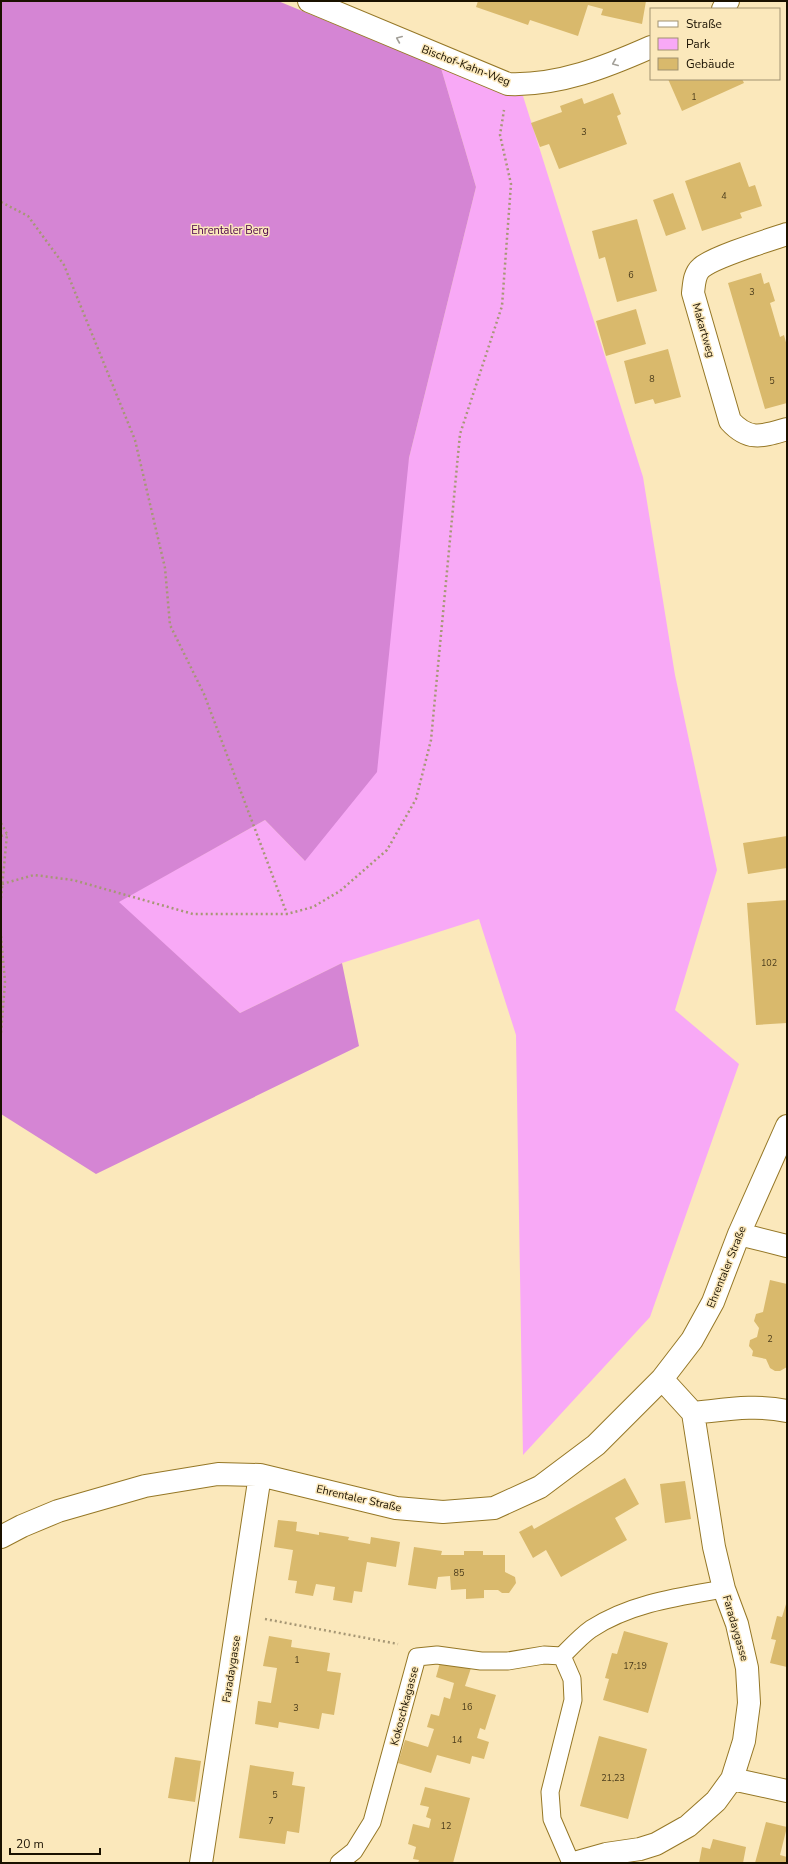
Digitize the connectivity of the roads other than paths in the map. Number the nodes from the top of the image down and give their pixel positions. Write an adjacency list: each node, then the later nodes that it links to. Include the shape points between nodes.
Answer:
1 (308, 1): 2 (street, Bischof-Kahn-Weg, one-way to 1, via 611,65 574,76 525,85 508,84)
2 (650, 47)
3 (787, 234): 4 (street, Makartweg, via 715,260 701,268 694,279 693,293 730,421 740,432 750,436 765,436)
4 (787, 429)
5 (787, 1126): 6 (street, Ehrentaler Straße)
6 (739, 1234): 7 (street); 8 (street, Ehrentaler Straße, via 713,1302 692,1340)
7 (787, 1246)
8 (662, 1378): 10 (street); 11 (street, Ehrentaler Straße, via 596,1445 540,1487 494,1508 442,1512 396,1508)
9 (787, 1411): 10 (street, via 748,1408)
10 (693, 1413): 13 (street, Faradaygasse, via 714,1547)
11 (260, 1475): 12 (street, Ehrentaler Straße, via 218,1474 145,1486 58,1511); 17 (street, Faradaygasse)
12 (1, 1537)
13 (724, 1589): 14 (lane, via 662,1600 625,1611 591,1629); 15 (street, Faradaygasse, via 737,1624 747,1668 749,1703 744,1741)
14 (562, 1656): 18 (lane, Kokoschkagasse, via 544,1655 508,1661 481,1661 437,1655 417,1657 372,1822 354,1851); 19 (lane, via 572,1679 573,1700 550,1792 552,1819)
15 (732, 1779): 16 (street); 20 (street, Faradaygasse, via 716,1801 688,1826 656,1844)
16 (787, 1791)
17 (201, 1863)
18 (339, 1863)
19 (571, 1863)
20 (574, 1863)

